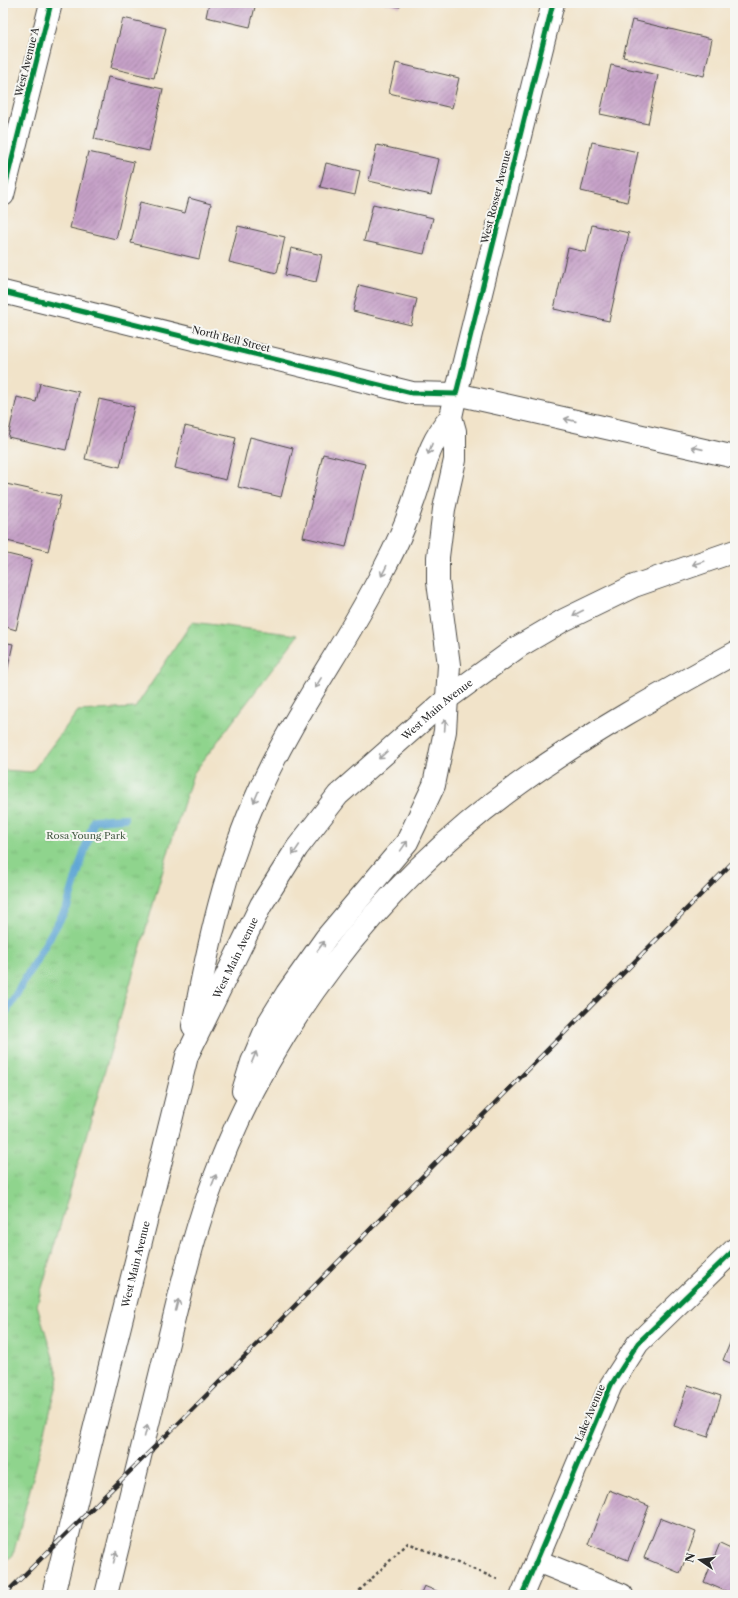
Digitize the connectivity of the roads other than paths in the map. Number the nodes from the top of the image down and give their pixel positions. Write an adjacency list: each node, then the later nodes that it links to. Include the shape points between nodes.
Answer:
1 (51, 3): 3 (main road, West Avenue A)
2 (553, 3): 5 (main road, West Rosser Avenue)
3 (3, 195)
4 (3, 292): 5 (main road, North Bell Street, via 412,393)
5 (456, 394): 6 (main road, West Rosser Avenue); 7 (main road, North Bell Street, one-way to 5)
6 (451, 417): 10 (main road, via 455,460 444,509 438,558 439,588 449,664); 11 (main road, one-way to 11, via 433,441 412,506 384,569 355,624 286,739 247,818 217,911)
7 (735, 456)
8 (735, 551): 10 (main road, West Main Avenue, one-way to 10, via 654,578 589,607 518,647)
9 (735, 653): 12 (main road, via 606,726 520,783 457,833 407,880 363,927 307,1001 266,1068)
10 (448, 698): 11 (main road, West Main Avenue, one-way to 11, via 338,795 297,848 261,905); 12 (main road, one-way to 10, via 252,1062 268,1022 308,963 396,856 416,826 434,785 445,731)
11 (187, 1056): 16 (main road, West Main Avenue)
12 (227, 1148): 17 (main road, one-way to 12, via 185,1273 208,1195)
13 (735, 1249): 14 (main road, Lake Avenue, via 638,1343 611,1385)
14 (537, 1561): 15 (main road, Lake Avenue); 18 (main road)
15 (523, 1592)
16 (53, 1595)
17 (106, 1595)
18 (622, 1595)

